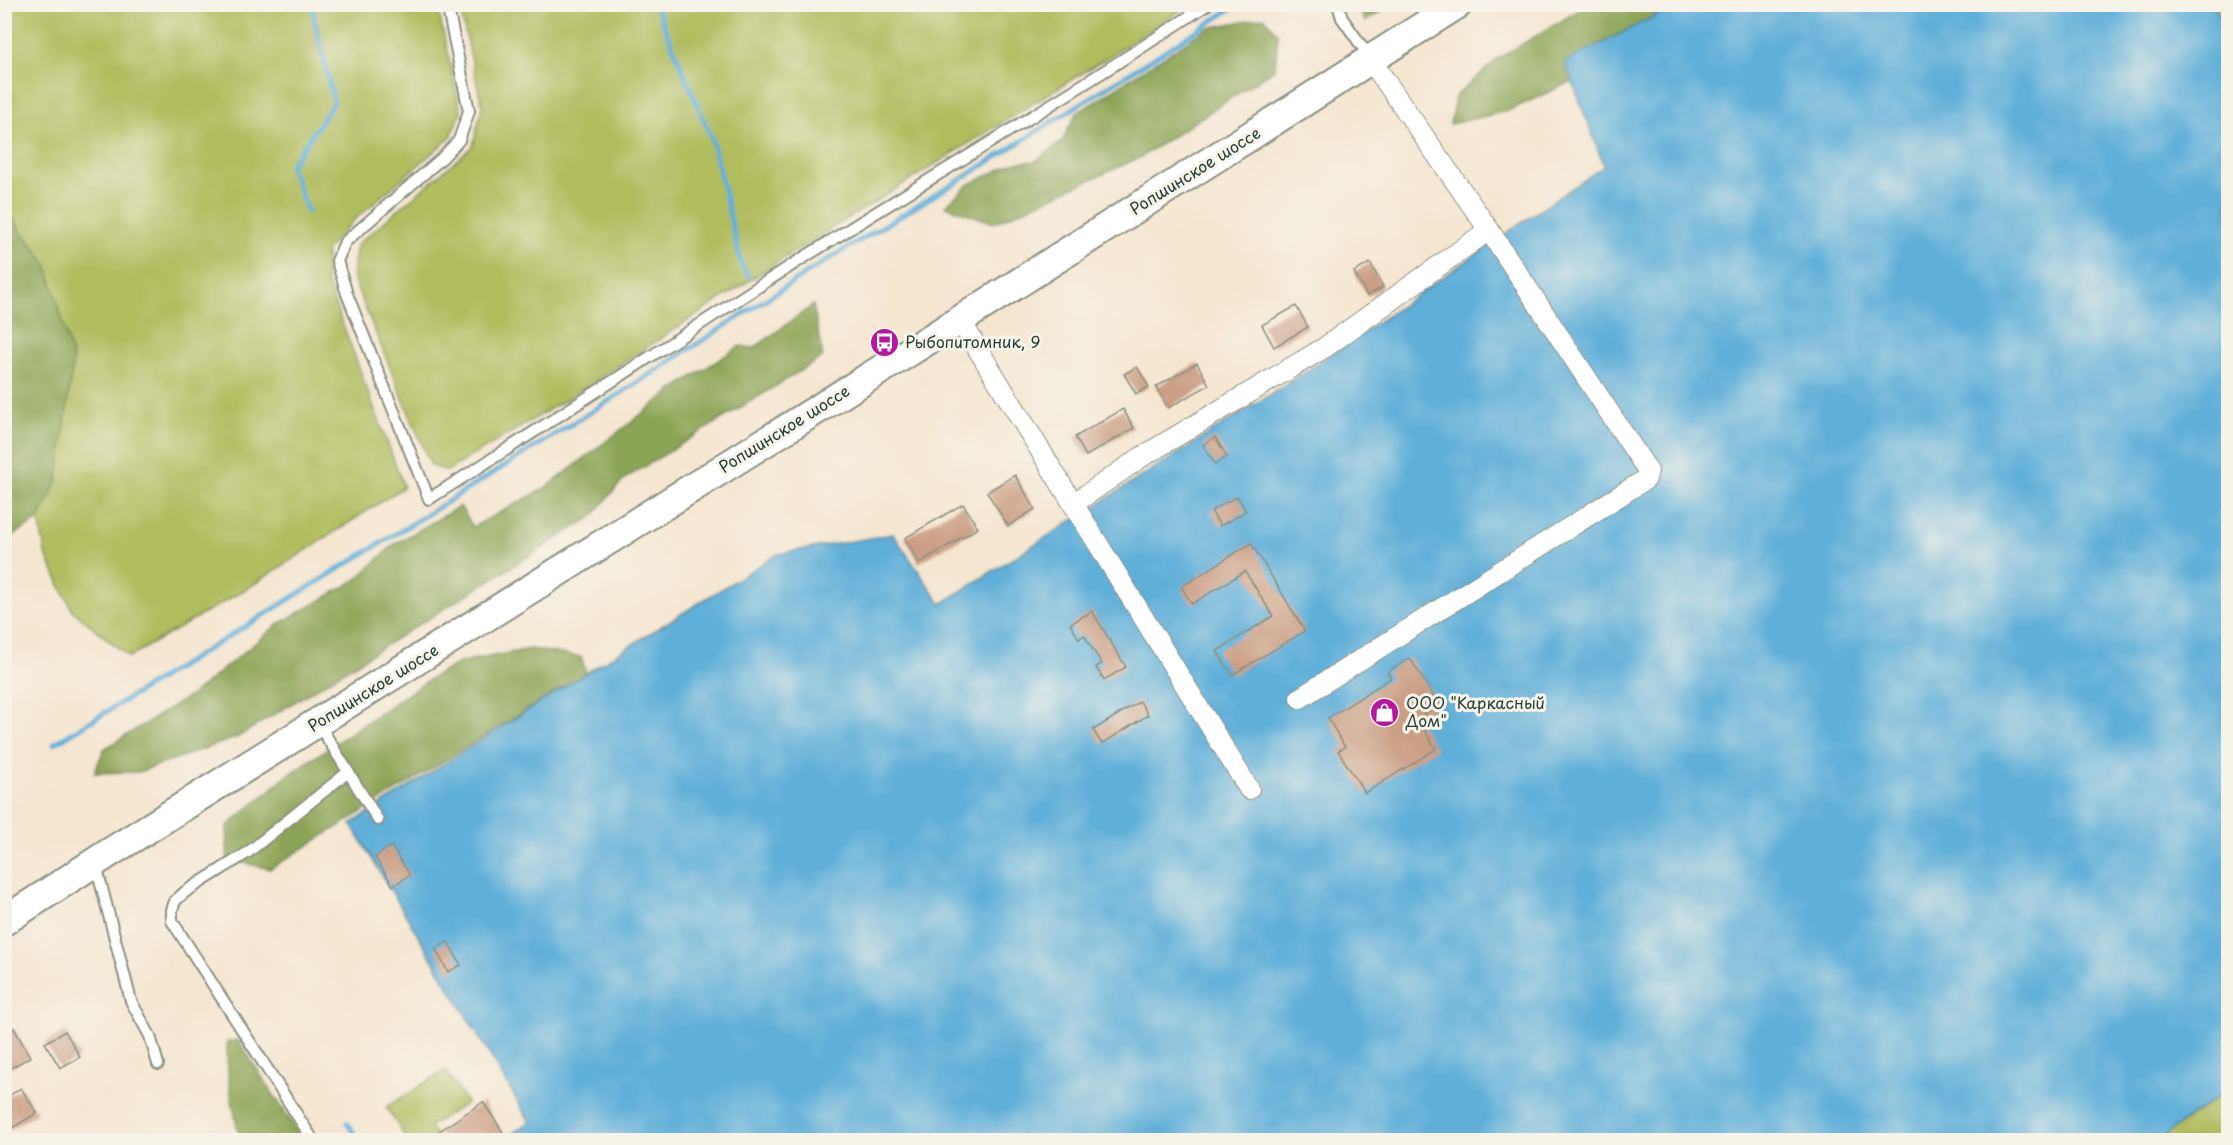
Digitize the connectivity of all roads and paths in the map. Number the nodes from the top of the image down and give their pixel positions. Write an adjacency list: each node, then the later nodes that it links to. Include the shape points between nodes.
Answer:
1 (447, 4): 2 (lane, via 469,111 459,140 345,242 337,261 429,499)
2 (1208, 4)
3 (1338, 4): 5 (lane, via 1342,18)
4 (1458, 4): 5 (main road, Ропшинское шоссе)
5 (1371, 59): 6 (street); 7 (main road, Ропшинское шоссе)
6 (1490, 230): 8 (street, via 1324,348 1140,458); 9 (street, via 1648,471 1646,479)
7 (960, 320): 8 (street); 10 (main road, Ропшинское шоссе)
8 (1073, 504): 12 (street)
9 (1300, 698)
10 (318, 723): 11 (lane); 14 (main road, Ропшинское шоссе)
11 (348, 772): 13 (lane); 17 (lane, via 247,853 185,892 172,909 172,921)
12 (1250, 789)
13 (378, 820)
14 (102, 857): 15 (main road, Ропшинское шоссе); 16 (lane, via 131,1001 150,1036)
15 (5, 919)
16 (158, 1064)
17 (314, 1140)

